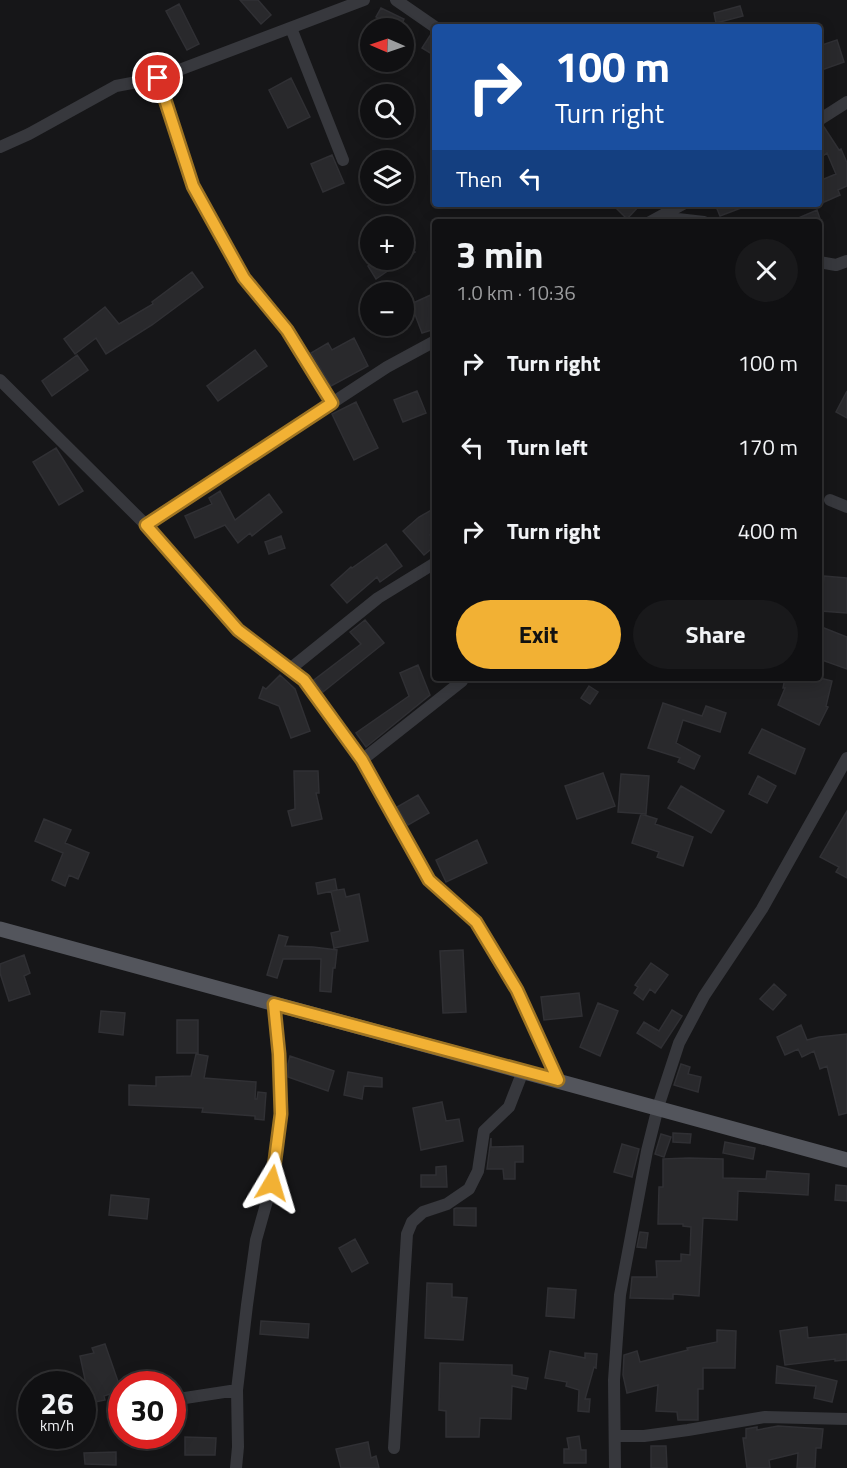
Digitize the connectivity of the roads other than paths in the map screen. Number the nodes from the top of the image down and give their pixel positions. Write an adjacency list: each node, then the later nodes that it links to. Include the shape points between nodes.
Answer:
1 (364, 0): 4 (street)
2 (396, 0): 3 (street)
3 (432, 25)
4 (291, 28): 5 (street); 9 (street)
5 (158, 78): 8 (street, via 116,86); 16 (street, via 193,186 244,278 287,330)
6 (847, 102): 7 (street)
7 (822, 118)
8 (0, 147)
9 (343, 160)
10 (677, 207): 11 (street)
11 (655, 219)
12 (847, 261): 13 (street, via 836,265)
13 (822, 263)
14 (432, 343): 16 (street)
15 (0, 380): 19 (street)
16 (332, 403): 19 (street)
17 (830, 500): 18 (street)
18 (847, 507)
19 (146, 525): 21 (street, via 238,630)
20 (432, 565): 21 (street, via 378,598)
21 (290, 669): 24 (street, via 304,680)
22 (462, 681): 24 (street)
23 (847, 758): 29 (street, via 762,909 704,996 679,1043)
24 (362, 760): 28 (street, via 429,880 476,922 517,990)
25 (0, 929): 26 (main road)
26 (274, 1004): 27 (main road); 31 (street, via 281,1114 272,1183 256,1240)
27 (523, 1071): 28 (main road); 35 (street, via 509,1107 484,1131 478,1171 469,1189 447,1204 423,1212 412,1222 407,1234)
28 (558, 1080): 29 (main road)
29 (658, 1107): 30 (main road); 34 (street, via 620,1295)
30 (847, 1160)
31 (237, 1390): 32 (street); 36 (street)
32 (186, 1398)
33 (847, 1419): 34 (street, via 765,1417 688,1431)
34 (615, 1436): 37 (street)
35 (394, 1448)
36 (236, 1468)
37 (615, 1468)

